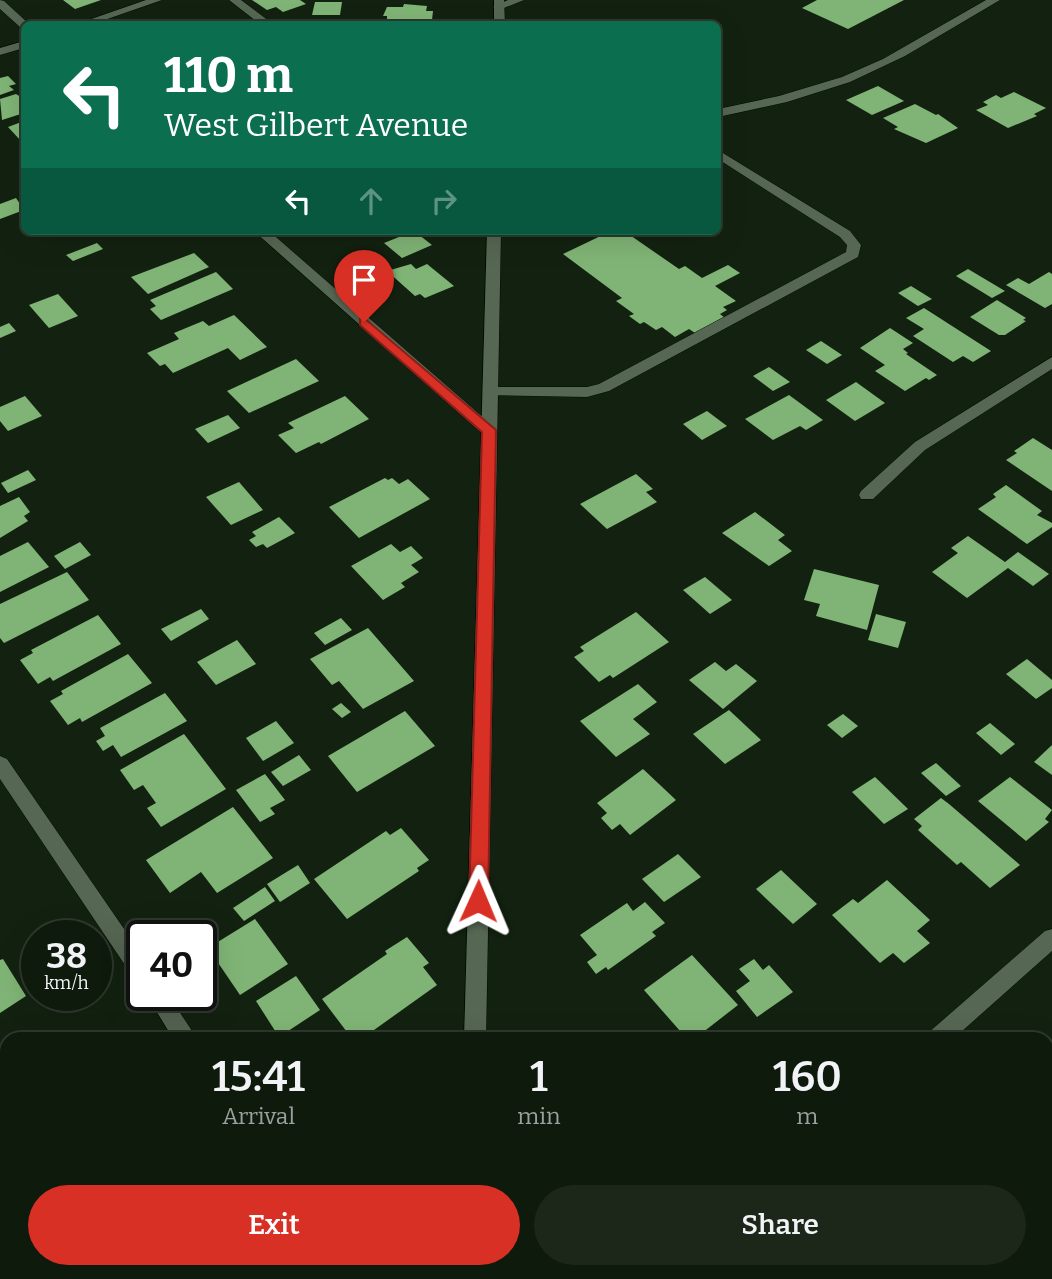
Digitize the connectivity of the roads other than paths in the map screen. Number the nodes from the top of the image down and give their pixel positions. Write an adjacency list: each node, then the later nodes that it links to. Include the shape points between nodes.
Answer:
1 (158, 0): 8 (street)
2 (233, 0): 9 (street)
3 (519, 0): 6 (street)
4 (995, 0): 12 (street, via 858,74 761,105)
5 (0, 3): 7 (street)
6 (499, 4)
7 (21, 21)
8 (92, 21)
9 (263, 21)
10 (21, 45): 11 (street)
11 (0, 52)
12 (721, 112)
13 (721, 156): 17 (street, via 845,234 854,245 853,254 604,388 573,393)
14 (266, 235): 18 (street)
15 (494, 235): 17 (street)
16 (1052, 362): 19 (street, via 920,446)
17 (490, 392): 18 (street)
18 (489, 430): 25 (street)
19 (867, 495)
20 (0, 764): 22 (street)
21 (1052, 938): 26 (street)
22 (126, 949)
23 (167, 1011): 24 (street)
24 (182, 1032)
25 (475, 1032)
26 (945, 1032)

